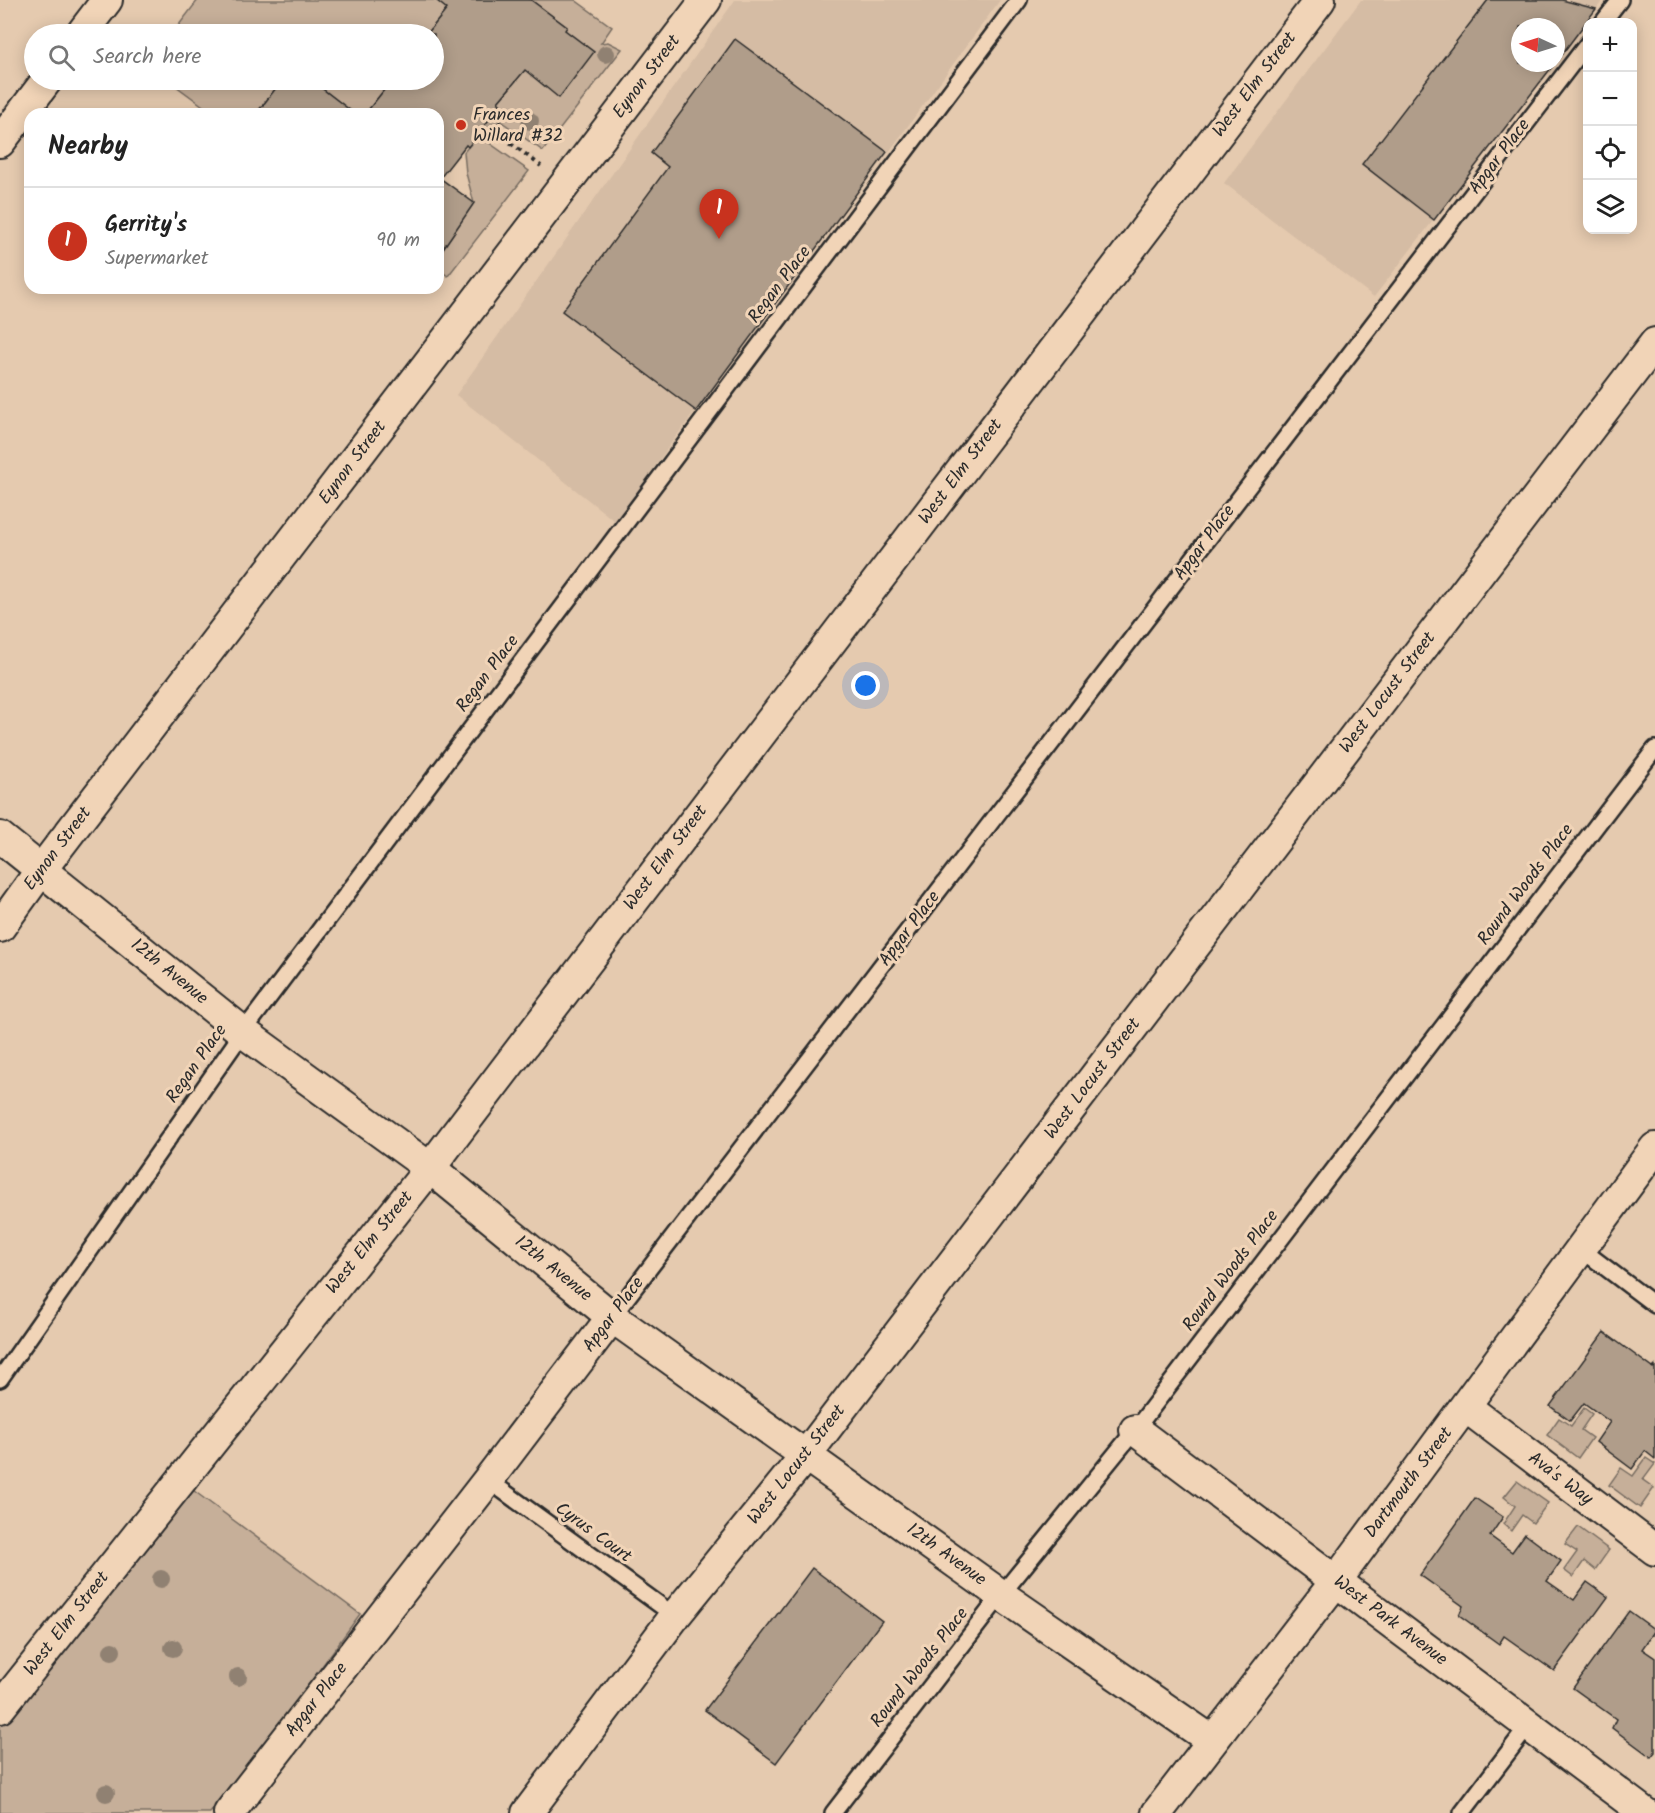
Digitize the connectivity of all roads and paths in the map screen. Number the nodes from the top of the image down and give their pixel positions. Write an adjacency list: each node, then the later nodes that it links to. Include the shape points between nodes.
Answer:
1 (107, 0): 7 (street)
2 (706, 0): 14 (street, Eynon Street)
3 (1019, 0): 20 (lane, Regan Place)
4 (1320, 0): 22 (street, West Elm Street)
5 (1620, 0): 6 (lane)
6 (1606, 18)
7 (89, 24)
8 (1583, 48): 25 (lane, Apgar Place)
9 (39, 90): 10 (street)
10 (26, 108)
11 (24, 110): 13 (street)
12 (496, 132): 14 (path)
13 (0, 142)
14 (566, 183): 18 (street, Eynon Street)
15 (1655, 343): 29 (street, West Locust Street)
16 (1655, 749): 28 (lane, Round Woods Place)
17 (0, 837): 18 (street, 12th Avenue)
18 (41, 870): 19 (street, Eynon Street); 20 (street, 12th Avenue)
19 (0, 927)
20 (243, 1032): 22 (street, 12th Avenue); 26 (lane, Regan Place)
21 (1655, 1148): 23 (street, Dartmouth Street)
22 (430, 1168): 25 (street, 12th Avenue); 35 (street, West Elm Street)
23 (1581, 1249): 24 (lane); 27 (street, Dartmouth Street)
24 (1655, 1305)
25 (612, 1317): 29 (street, 12th Avenue); 30 (street, Apgar Place)
26 (0, 1379)
27 (1466, 1407): 31 (street, Ava's Way); 32 (street, Dartmouth Street)
28 (1135, 1430): 32 (street, West Park Avenue); 33 (lane, Round Woods Place)
29 (806, 1455): 33 (street, 12th Avenue); 34 (street, West Locust Street)
30 (488, 1480): 34 (lane, Cyrus Court); 38 (street, Apgar Place)
31 (1655, 1550)
32 (1336, 1581): 36 (street, West Park Avenue); 37 (street, Dartmouth Street)
33 (1001, 1595): 37 (street, 12th Avenue); 40 (lane, Round Woods Place)
34 (675, 1616): 39 (street, West Locust Street)
35 (0, 1708)
36 (1529, 1725): 42 (lane); 43 (street, West Park Avenue)
37 (1211, 1740): 41 (street, Dartmouth Street)
38 (229, 1813)
39 (527, 1813)
40 (833, 1813)
41 (1157, 1813)
42 (1462, 1813)
43 (1645, 1813)

